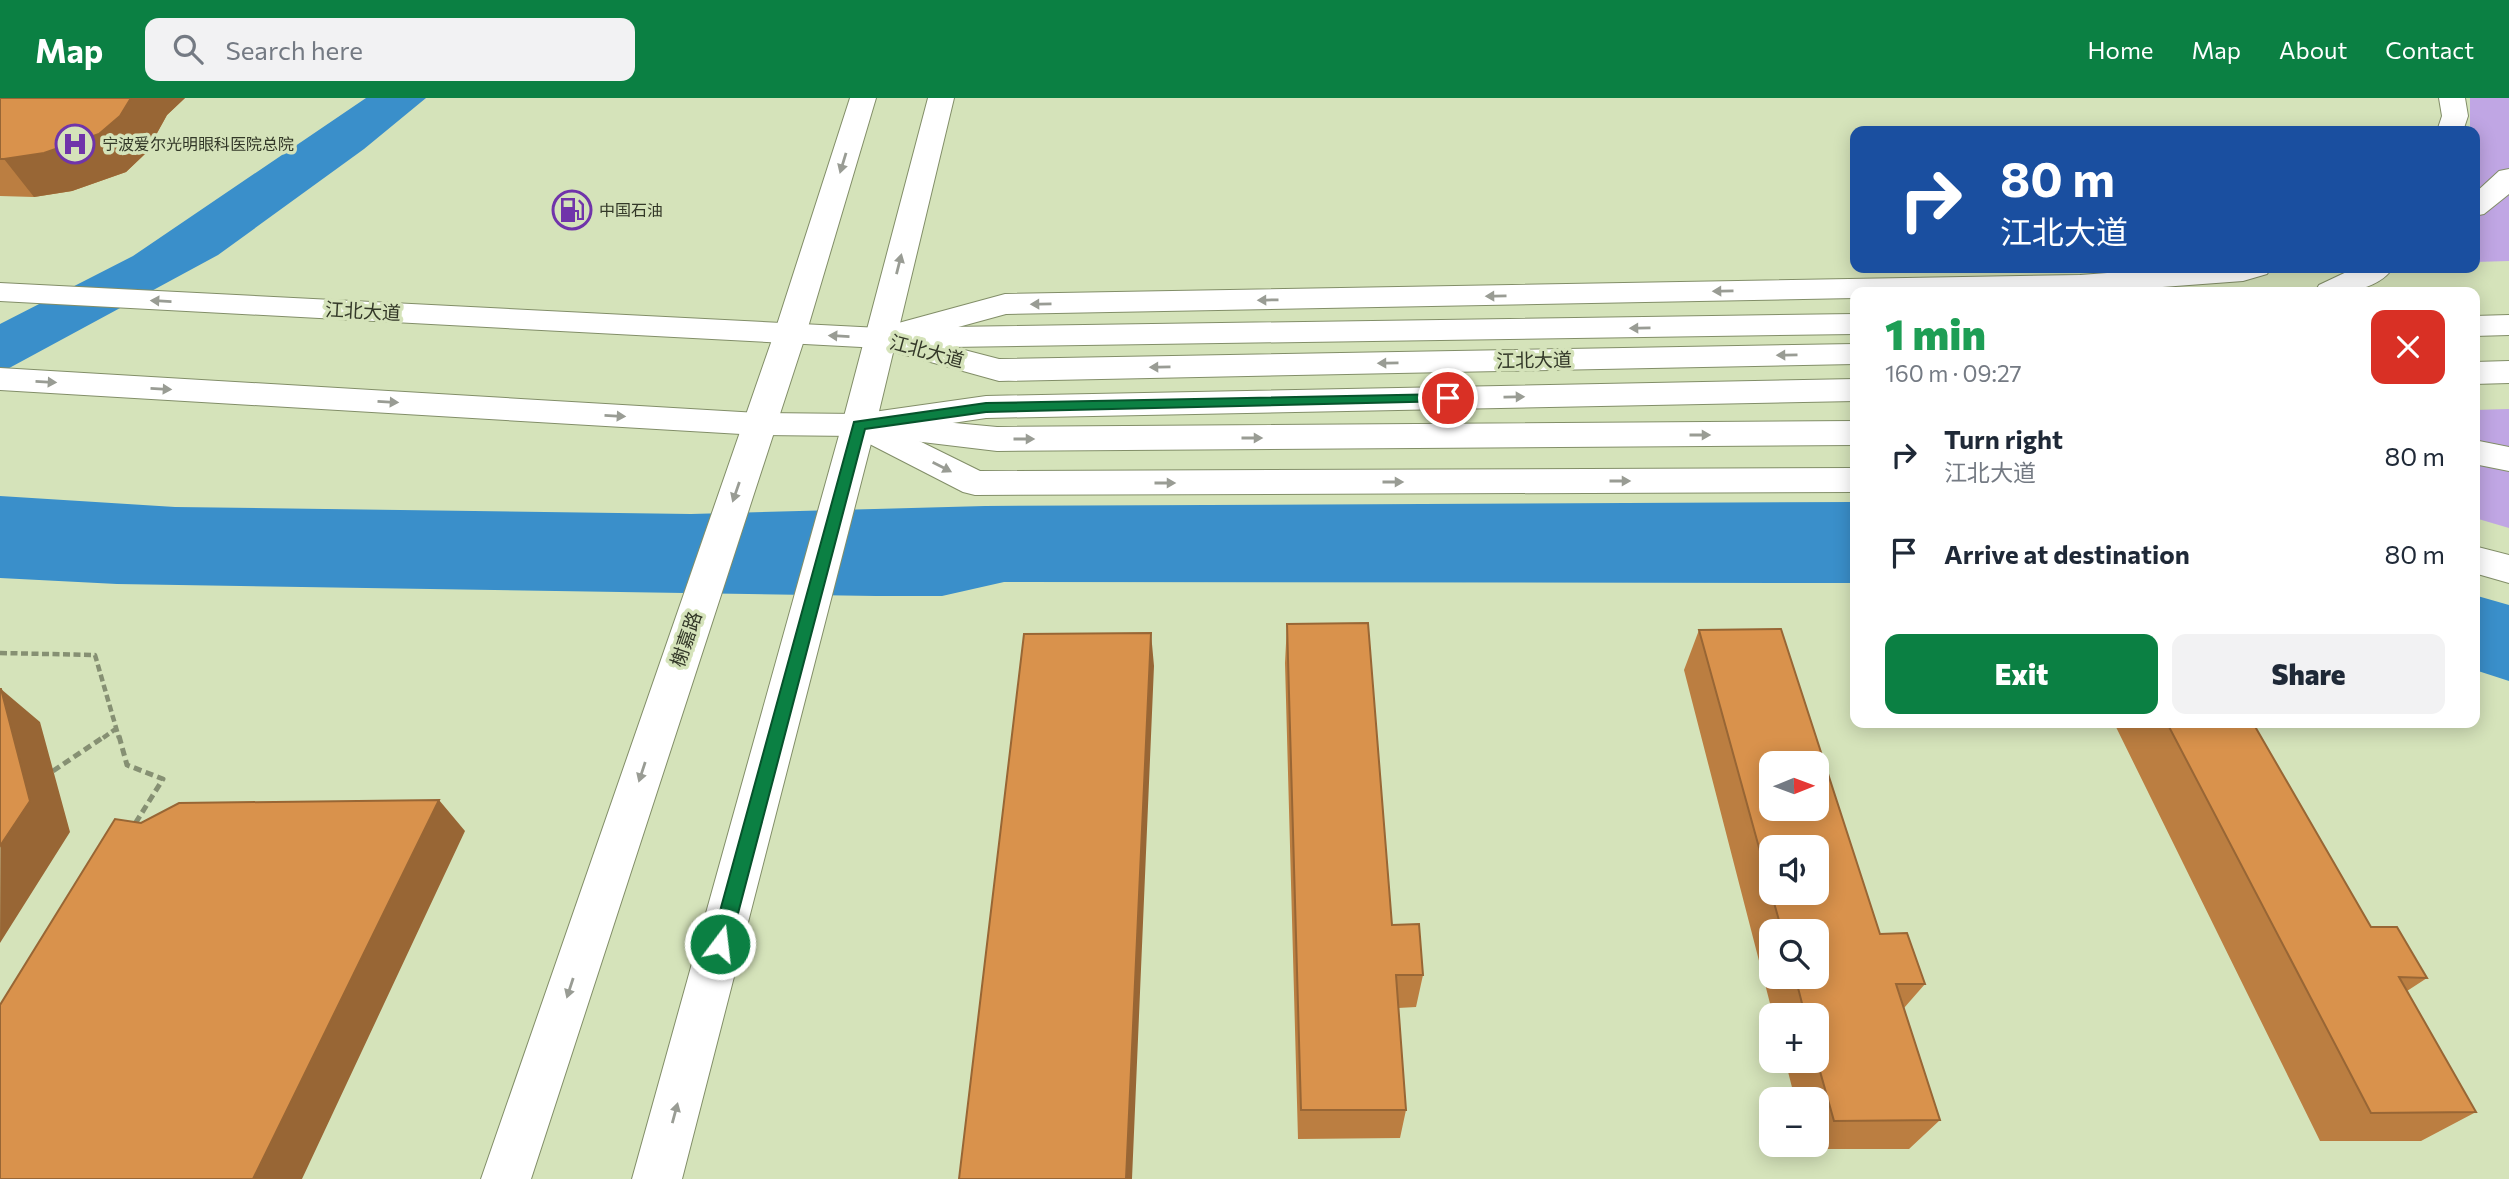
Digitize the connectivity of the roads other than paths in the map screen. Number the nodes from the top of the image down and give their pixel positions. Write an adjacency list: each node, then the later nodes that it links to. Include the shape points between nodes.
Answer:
1 (863, 98): 16 (main road, 榭嘉路, one-way to 16)
2 (940, 98): 17 (main road, one-way to 2)
3 (2452, 98): 4 (main road)
4 (2452, 126)
5 (2509, 177): 6 (main road)
6 (2480, 204)
7 (2229, 273): 9 (main road, one-way to 9, via 2080,284)
8 (2368, 273): 10 (main road)
9 (1919, 287)
10 (2340, 287)
11 (1850, 288): 17 (main road, one-way to 17, via 1005,304)
12 (0, 292): 16 (main road, 江北大道, one-way to 12)
13 (1850, 324): 17 (main road, one-way to 17)
14 (2509, 325): 15 (main road)
15 (2480, 326)
16 (790, 334): 17 (main road, 江北大道, one-way to 16); 23 (main road, 榭嘉路)
17 (880, 338): 18 (main road, 江北大道, one-way to 17, via 999,370); 24 (main road)
18 (1850, 354)
19 (2509, 372): 20 (main road)
20 (2480, 373)
21 (0, 379): 23 (main road, 江北大道, one-way to 23)
22 (1850, 390): 24 (main road, 江北大道, one-way to 22, via 986,407)
23 (758, 426): 24 (main road, 江北大道); 31 (main road, 榭嘉路, one-way to 31)
24 (859, 426): 25 (main road, one-way to 25, via 997,439); 28 (main road, one-way to 28, via 975,484); 32 (main road, one-way to 24)
25 (1850, 433)
26 (2480, 453): 27 (main road)
27 (2509, 459)
28 (1850, 480)
29 (2480, 561): 30 (main road)
30 (2509, 569)
31 (506, 1179)
32 (657, 1179)

